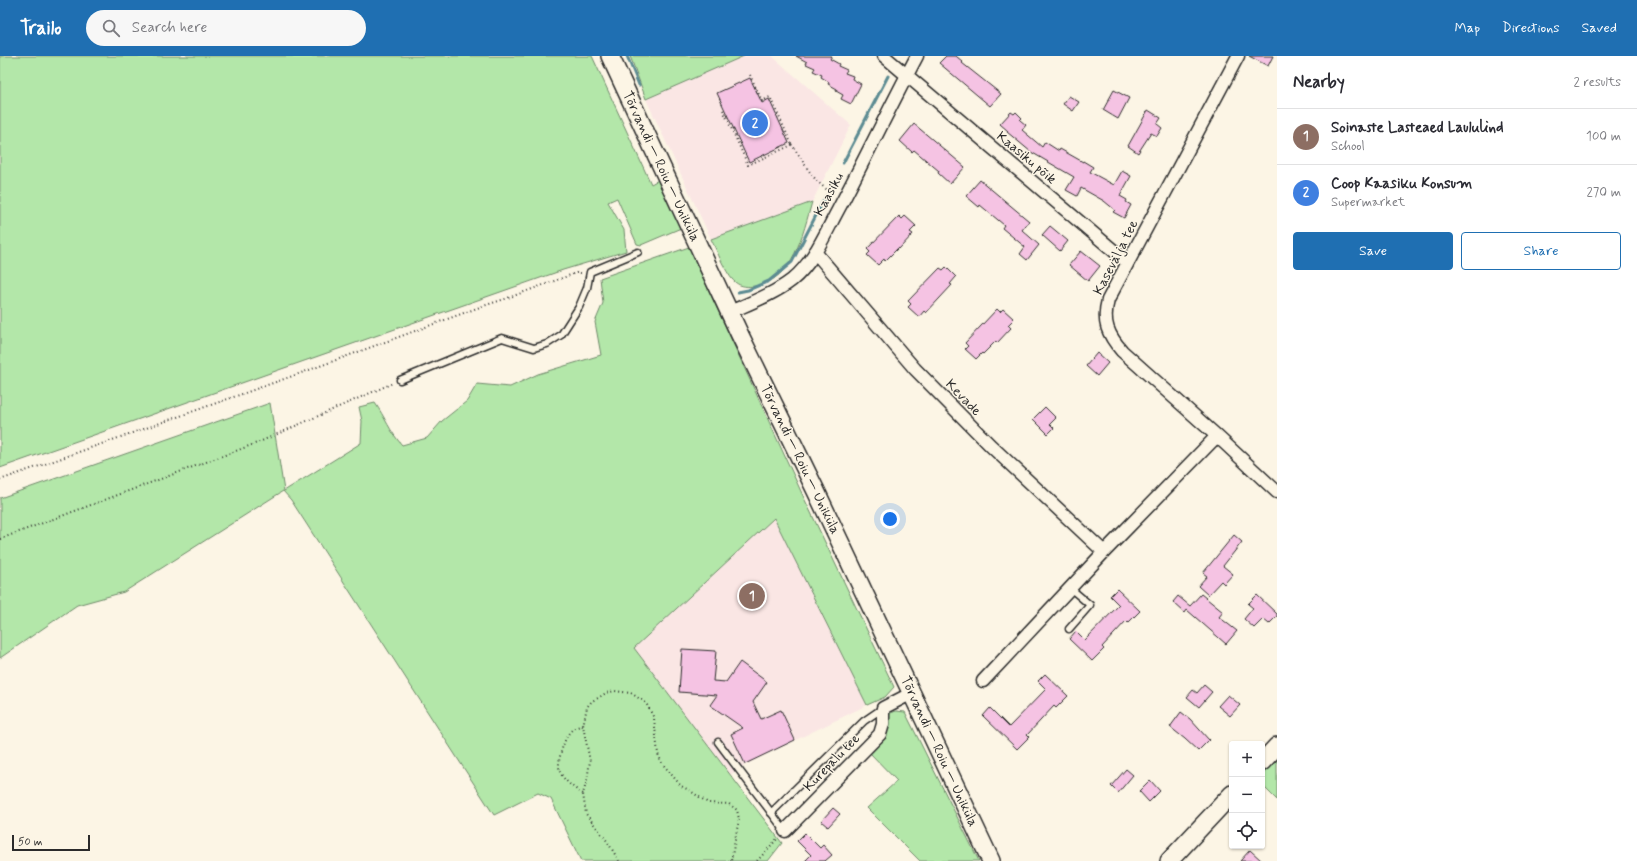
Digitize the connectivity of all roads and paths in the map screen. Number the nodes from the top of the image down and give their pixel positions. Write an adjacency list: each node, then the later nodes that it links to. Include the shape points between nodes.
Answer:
1 (610, 56): 14 (street, Tõrvandi — Roiu — Uniküla)
2 (884, 56): 6 (street, Kaasiku põik)
3 (917, 56): 6 (street, Kaasiku)
4 (1238, 56): 12 (street, Kasevälja tee)
5 (750, 76): 8 (path, via 762,101 770,98)
6 (906, 76): 9 (street, Kaasiku); 12 (street, Kaasiku põik)
7 (723, 110): 8 (path, via 748,165)
8 (792, 145): 9 (path, via 817,181 824,188)
9 (844, 198): 11 (street, Kaasiku)
10 (638, 252): 13 (lane)
11 (815, 252): 14 (street, Kaasiku, via 792,280 770,294); 20 (street, Kevade, via 921,374 991,446)
12 (1127, 262): 16 (street, Kasevälja tee, via 1108,300 1108,333 1122,351)
13 (590, 272): 15 (lane, via 588,288 579,307 561,335 547,344 534,348 502,338); 17 (path, via 576,273 480,306)
14 (730, 312): 24 (street, Tõrvandi — Roiu — Uniküla)
15 (400, 380): 19 (path, via 257,443)
16 (1217, 436): 18 (street, Kasevälja tee); 20 (street)
17 (0, 480)
18 (1277, 492)
19 (0, 539)
20 (1104, 552): 21 (street)
21 (1070, 588): 22 (lane, via 1090,605); 23 (street)
22 (1069, 629)
23 (983, 681)
24 (912, 693): 25 (street, Kurepalu tee); 37 (street, Tõrvandi — Roiu — Uniküla)
25 (883, 708): 32 (lane, Kurepalu tee, via 864,721); 33 (street, Kurepalu tee, via 884,724 880,734)
26 (583, 726): 30 (path, via 590,761); 30 (path, via 573,729 569,734 558,762 559,770 565,779); 35 (path, via 587,707 606,693 631,693 646,703 654,718 658,754 675,780 708,803 729,804 736,810 739,819)
27 (718, 742): 32 (lane)
28 (1277, 746): 29 (street)
29 (1265, 759)
30 (583, 794): 34 (path, via 586,814 607,840)
31 (1229, 797): 38 (street)
32 (771, 813): 33 (lane)
33 (785, 831): 36 (path)
34 (619, 861)
35 (731, 861)
36 (757, 861)
37 (991, 861)
38 (1169, 861)

